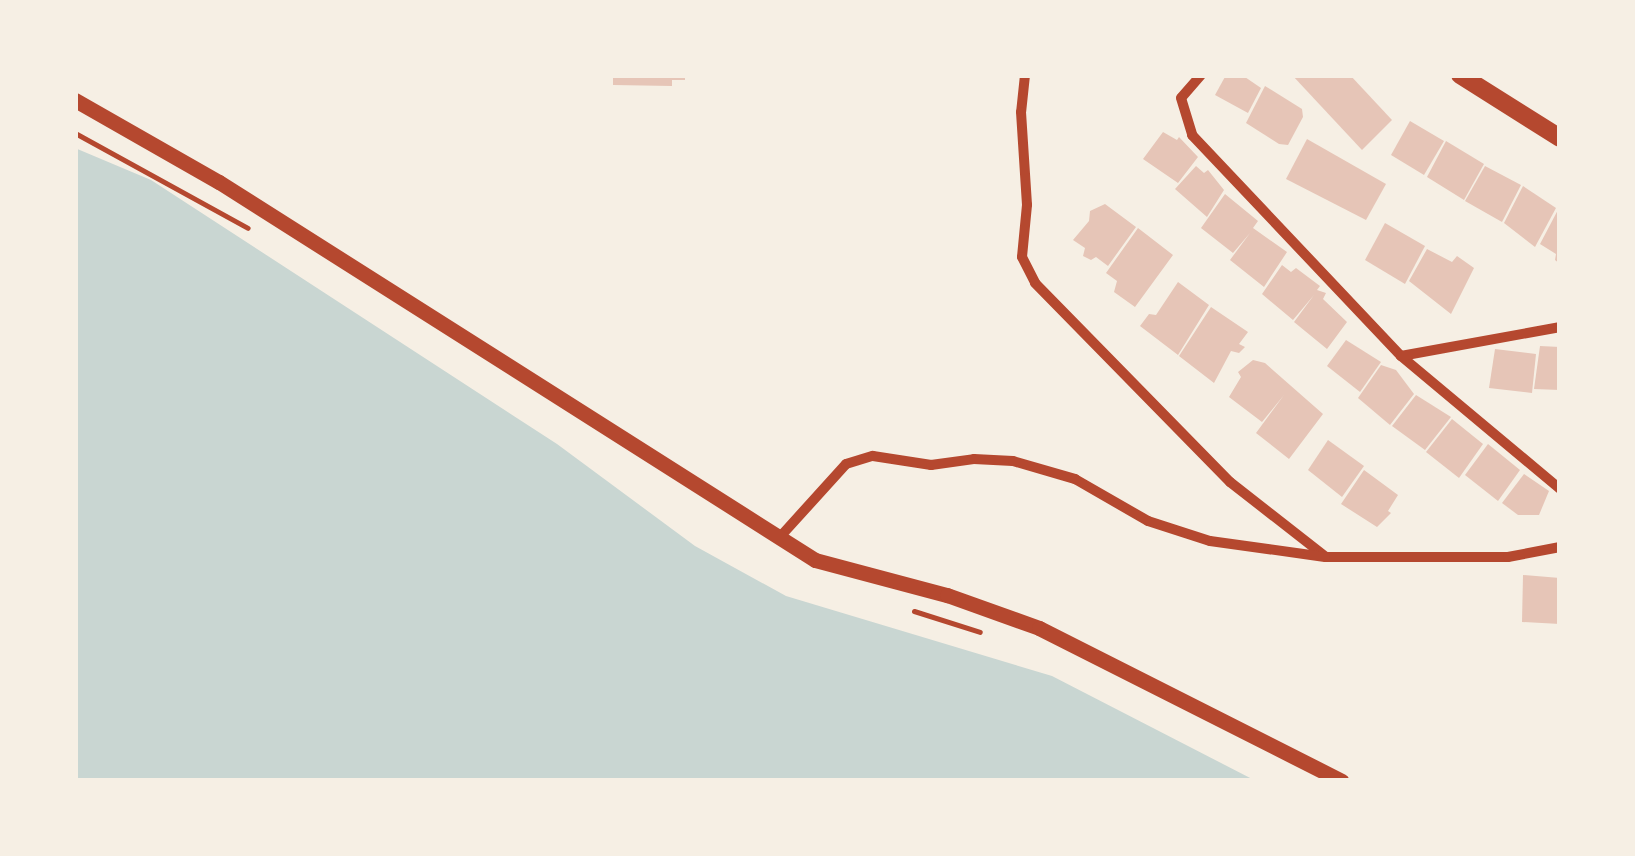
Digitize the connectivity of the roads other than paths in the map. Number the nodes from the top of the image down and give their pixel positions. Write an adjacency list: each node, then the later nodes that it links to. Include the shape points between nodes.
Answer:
1 (1024, 75): 11 (street, via 1022,257 1035,283 1230,482)
2 (1200, 75): 7 (street, via 1181,98 1192,135)
3 (1460, 75): 5 (main road)
4 (75, 100): 9 (street, via 236,192)
5 (1560, 138)
6 (1560, 326): 7 (street)
7 (1401, 356): 8 (street)
8 (1560, 489)
9 (779, 538): 11 (street, via 846,464 873,456 931,464 974,459 1013,461 1075,480 1148,521 1210,541); 12 (street, via 815,560 1039,628)
10 (1560, 547): 11 (street, via 1508,557)
11 (1326, 557)
12 (1342, 781)

